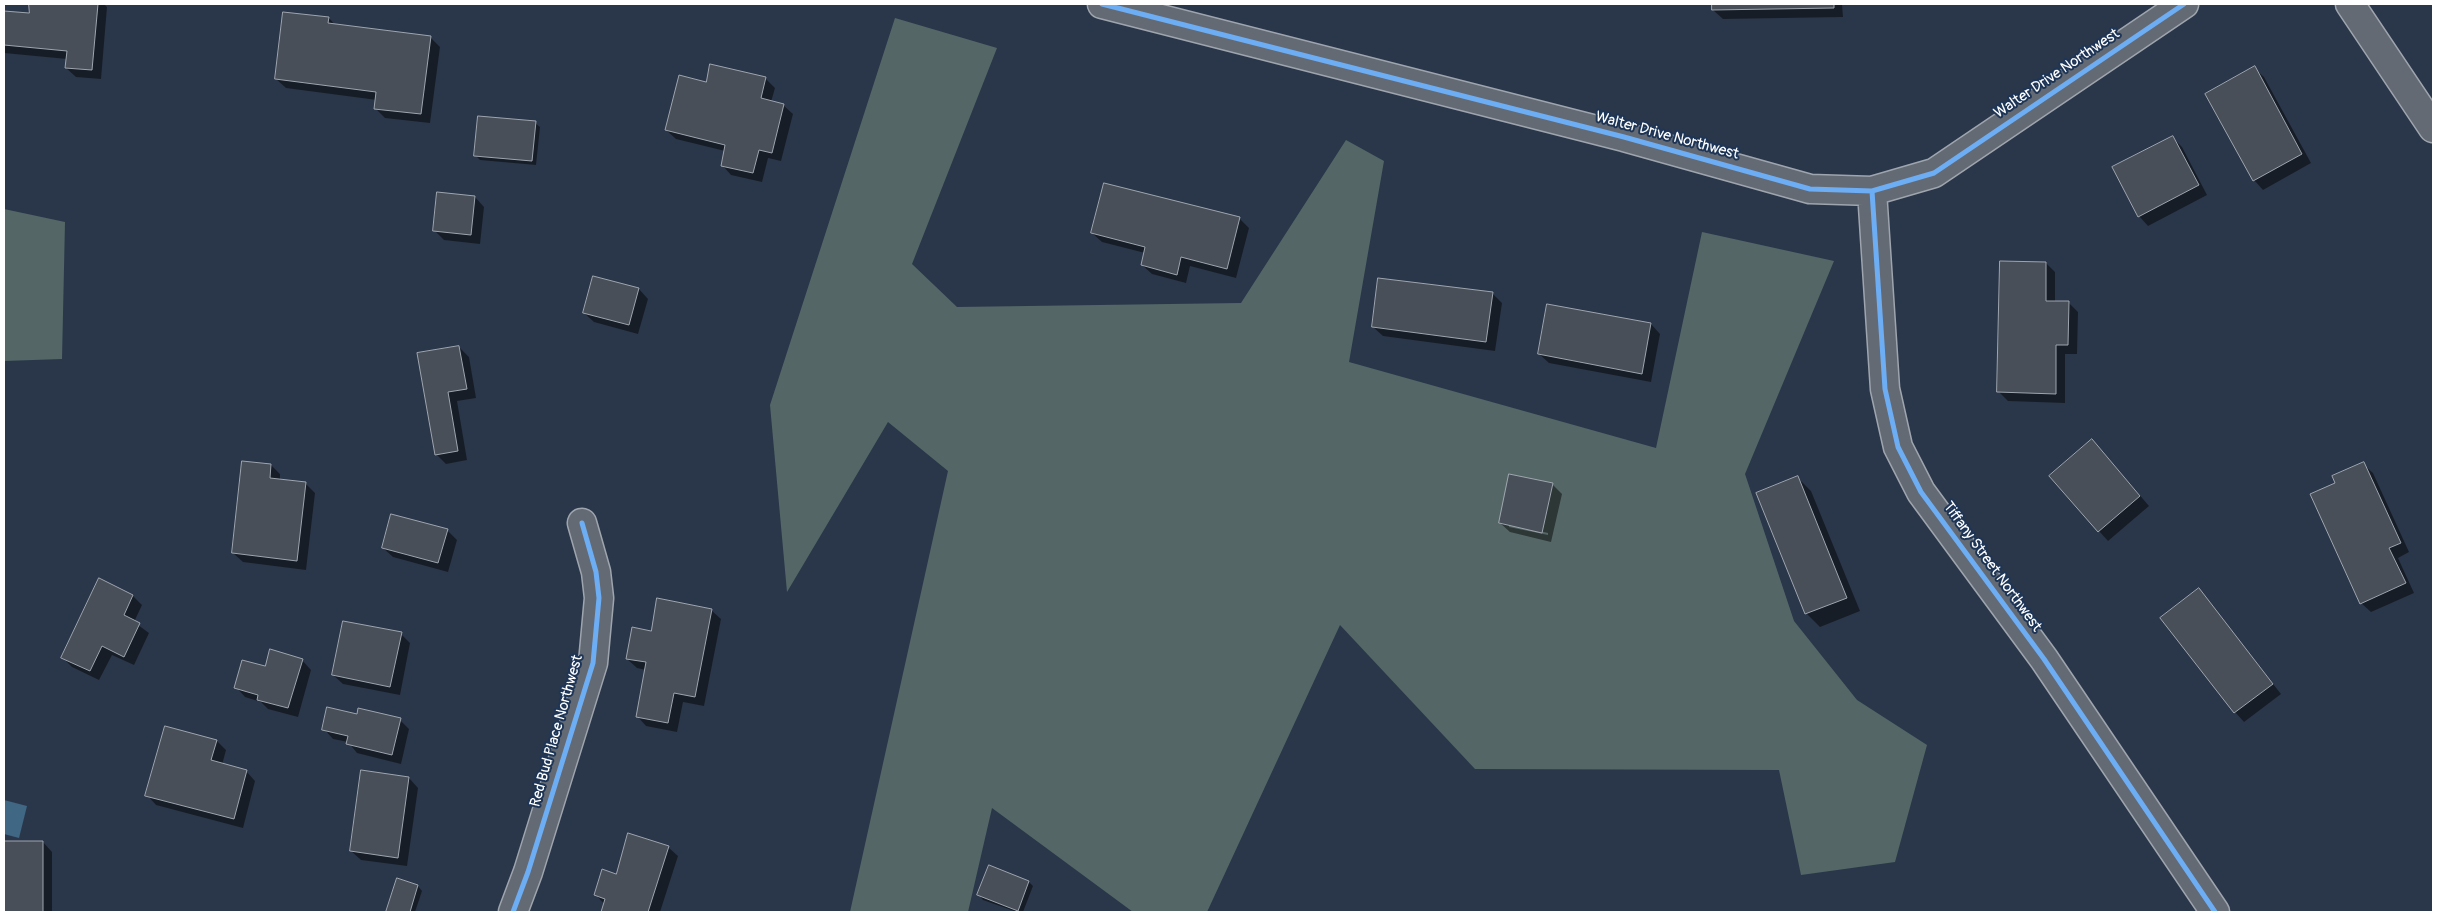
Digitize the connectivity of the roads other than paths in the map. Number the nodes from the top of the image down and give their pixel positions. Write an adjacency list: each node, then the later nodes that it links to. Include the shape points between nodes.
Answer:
1 (1102, 4): 5 (street, Walter Drive Northwest, via 1624,137 1810,189)
2 (2184, 4): 5 (street, Walter Drive Northwest, via 1934,173)
3 (2350, 4): 4 (street)
4 (2433, 128)
5 (1872, 191): 8 (street, Tiffany Street Northwest, via 1885,389 1898,447 1921,492 2044,659)
6 (582, 523): 7 (street, Red Bud Place Northwest, via 596,572 599,598 593,663)
7 (513, 912)
8 (2215, 912)

